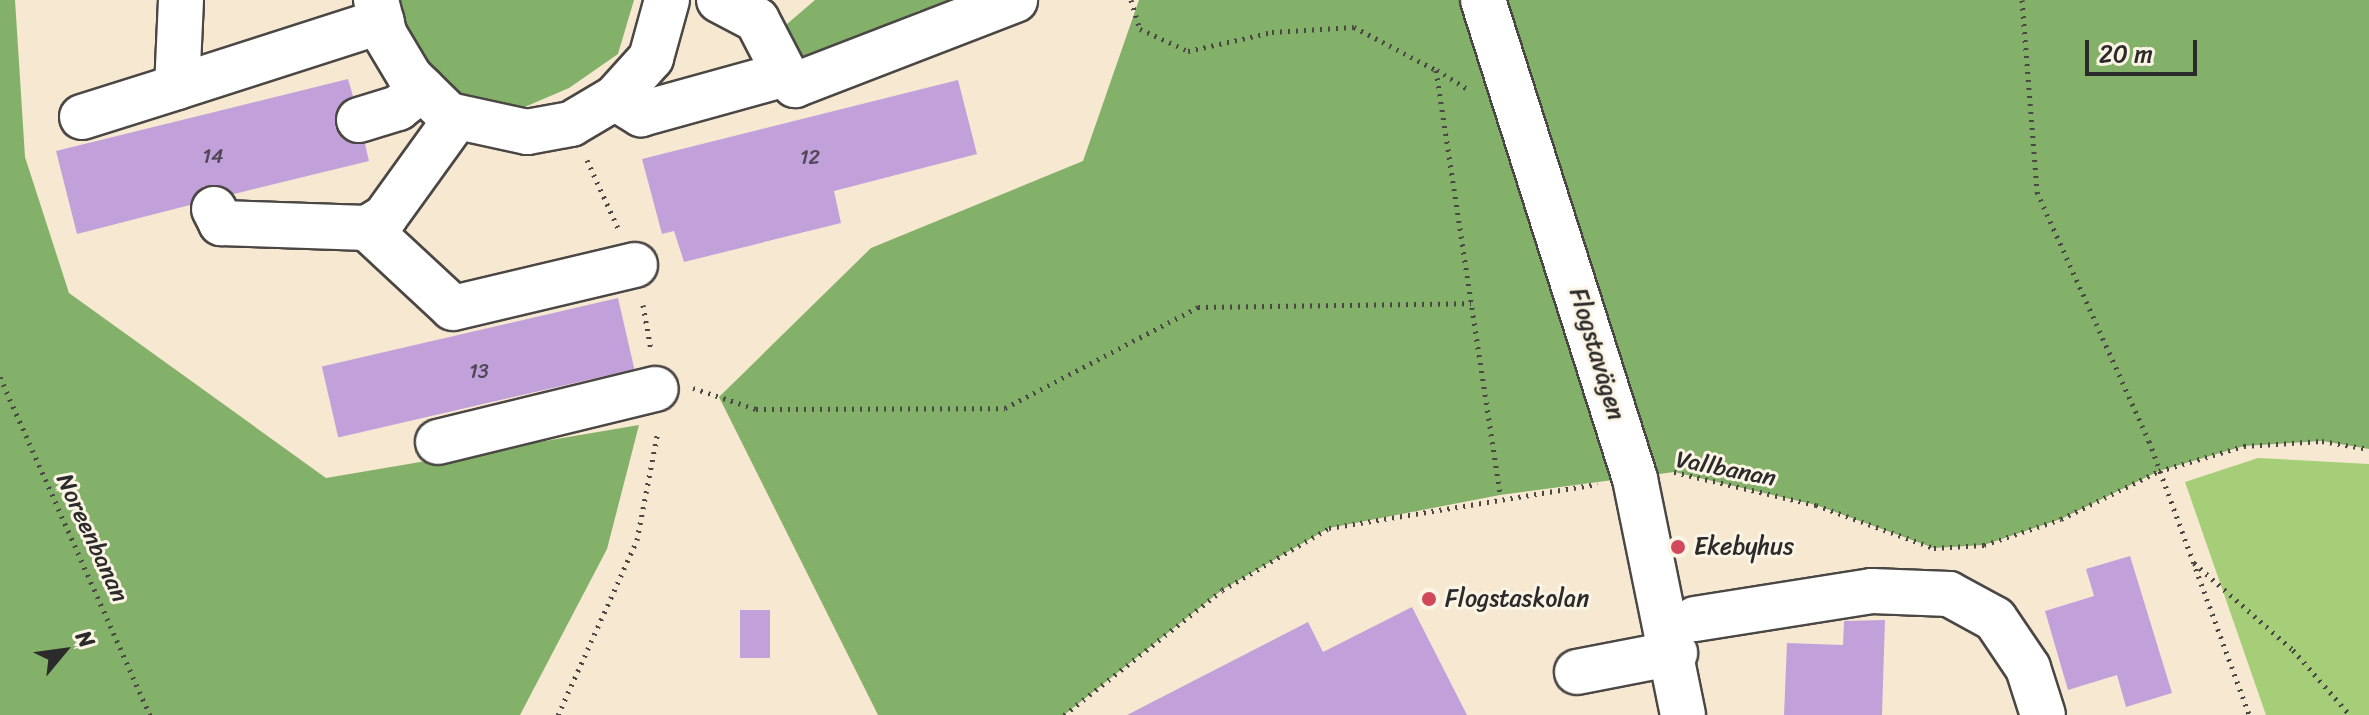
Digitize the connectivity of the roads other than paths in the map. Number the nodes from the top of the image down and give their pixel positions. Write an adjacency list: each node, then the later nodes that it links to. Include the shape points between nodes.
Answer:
1 (181, 0): 9 (street)
2 (667, 0): 11 (street, via 651,58)
3 (719, 0): 6 (street)
4 (1015, 0): 8 (street, via 795,85)
5 (1483, 0): 20 (street, Flogstavägen)
6 (771, 10): 8 (street)
7 (379, 11): 9 (street); 10 (street)
8 (785, 74): 11 (street, via 641,114)
9 (177, 87): 12 (street)
10 (422, 89): 13 (street); 14 (street, via 398,108)
11 (615, 98): 13 (street, via 571,124 527,132)
12 (82, 117)
13 (457, 117): 16 (street, via 385,217)
14 (359, 120)
15 (214, 209): 16 (street, via 221,223)
16 (367, 228): 17 (street, via 453,308)
17 (635, 265)
18 (670, 387): 19 (street)
19 (438, 442)
20 (1685, 636): 21 (street); 22 (street, Flogstavägen); 23 (street, via 1872,591 1949,594 1995,619 2028,668)
21 (1577, 672)
22 (1683, 715)
23 (2043, 715)

